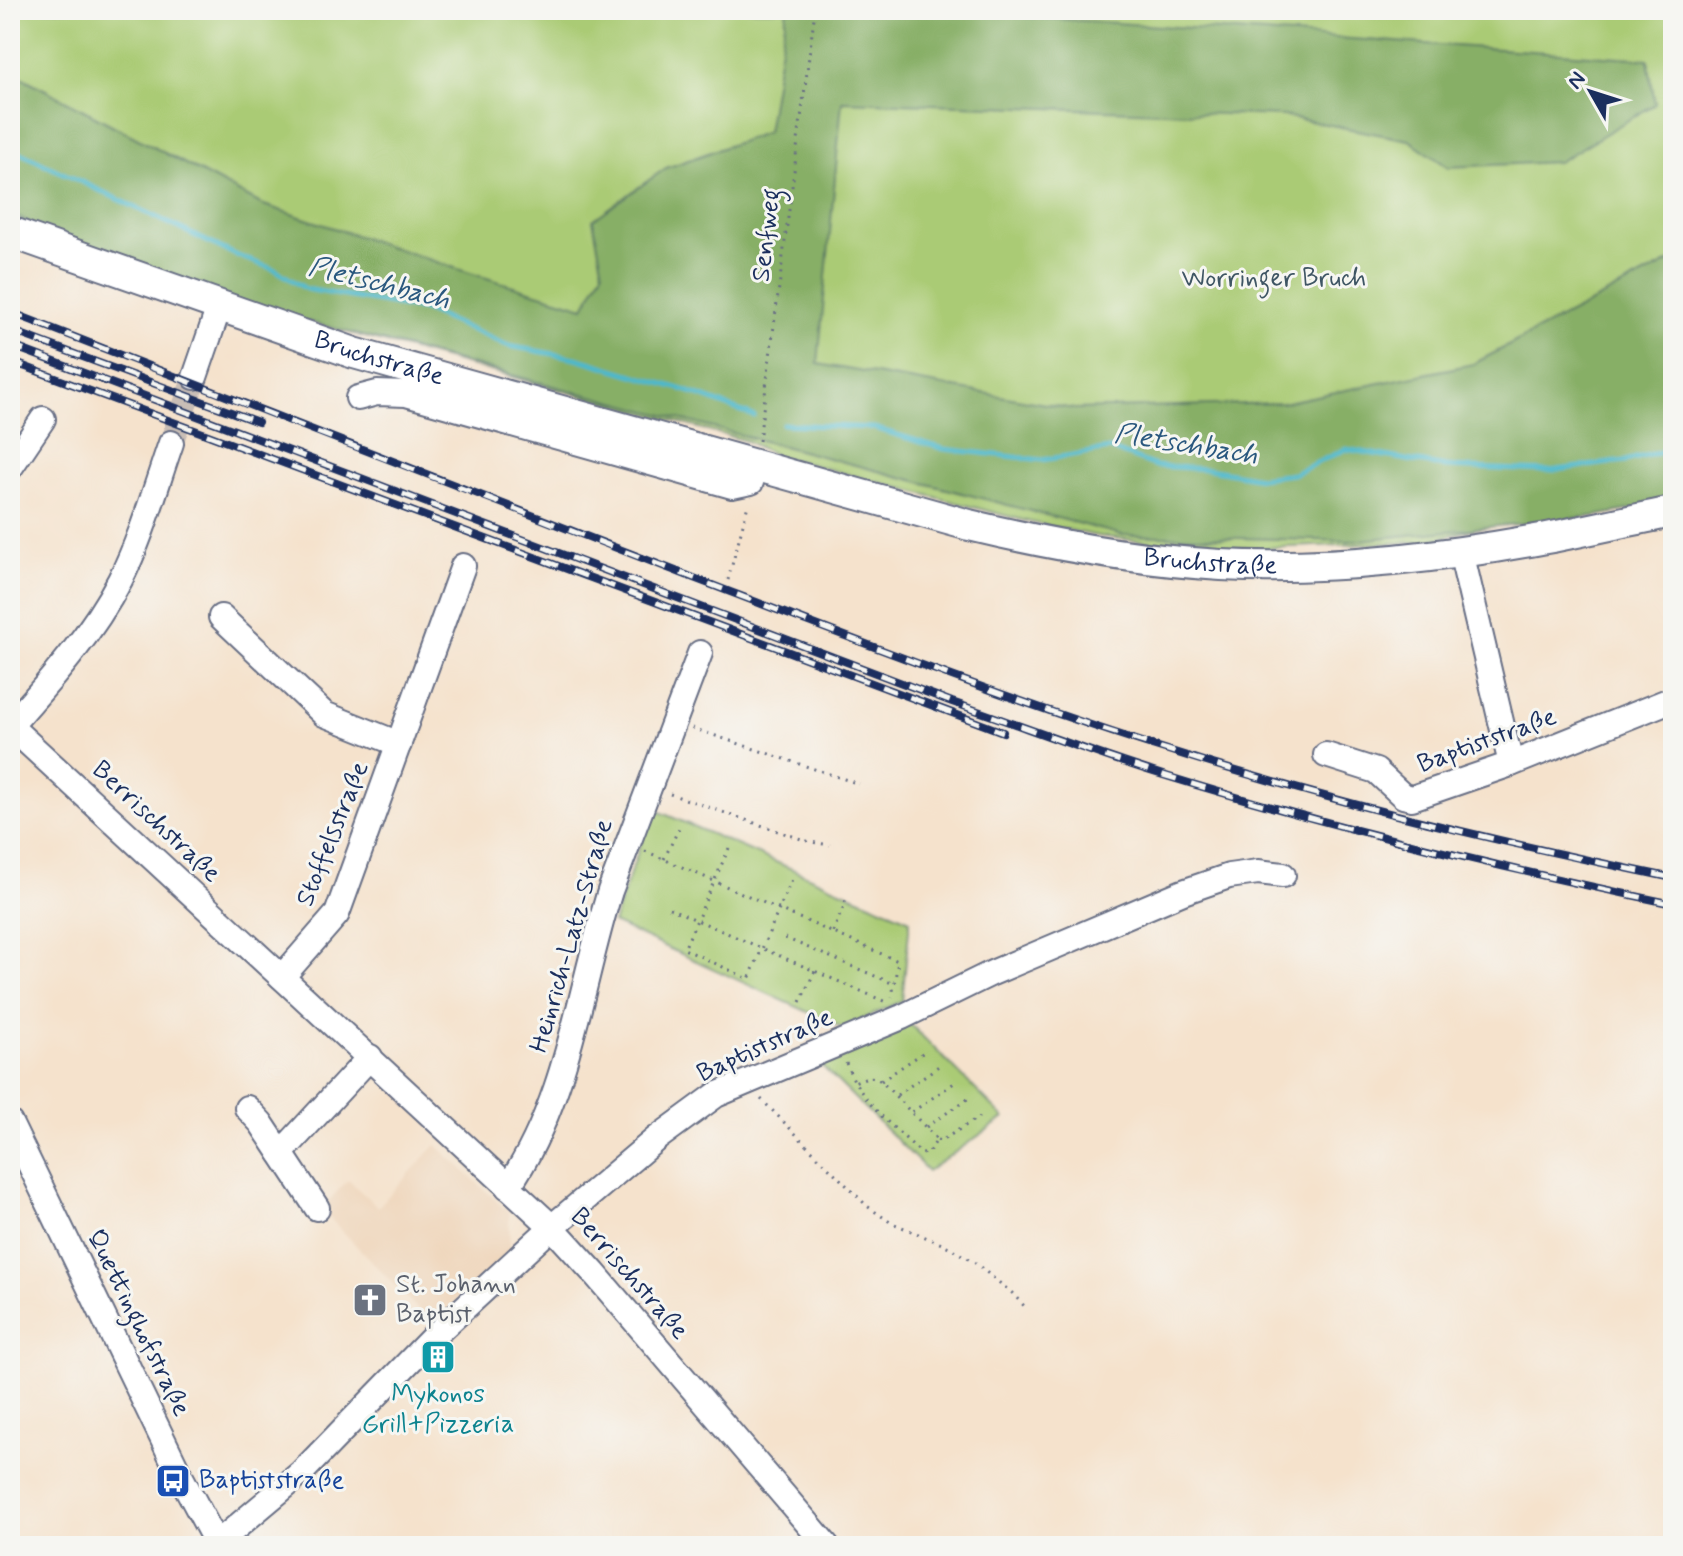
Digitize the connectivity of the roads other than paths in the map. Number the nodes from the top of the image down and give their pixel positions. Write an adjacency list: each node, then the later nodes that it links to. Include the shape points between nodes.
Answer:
1 (10, 232): 2 (main road, Bruchstraße)
2 (219, 307): 3 (street); 8 (main road, Bruchstraße)
3 (195, 377)
4 (358, 398): 8 (street, Bruchstraße, via 406,394 732,486)
5 (43, 419): 7 (street)
6 (171, 443): 15 (street, via 119,581 53,678)
7 (10, 468)
8 (753, 473): 10 (main road, Bruchstraße, via 1039,542 1112,554 1279,566)
9 (1673, 512): 10 (main road, Bruchstraße)
10 (1461, 552): 18 (street)
11 (463, 566): 16 (street, Stoffelsstraße)
12 (221, 617): 16 (street, Stoffelsstraße, via 324,714)
13 (700, 653): 25 (street, Heinrich-Latz-Straße, via 597,930 557,1084 523,1166)
14 (1673, 699): 18 (street, Baptiststraße)
15 (10, 726): 20 (street, Berrischstraße)
16 (399, 744): 20 (street, Stoffelsstraße, via 337,914)
17 (1326, 755): 18 (street, Baptiststraße, via 1376,771 1412,798)
18 (1511, 764)
19 (1283, 875): 27 (street, Baptiststraße, via 1229,876 1183,892 716,1095)
20 (282, 977): 21 (street, Berrischstraße)
21 (370, 1057): 24 (street); 25 (street, Berrischstraße)
22 (247, 1108): 24 (street)
23 (10, 1123): 28 (street, Quettinghofstraße)
24 (281, 1153): 26 (street)
25 (508, 1187): 27 (street, Berrischstraße)
26 (317, 1208)
27 (552, 1227): 28 (street, Baptiststraße, via 436,1334 301,1473); 29 (street, Berrischstraße)
28 (216, 1545)
29 (827, 1546)

